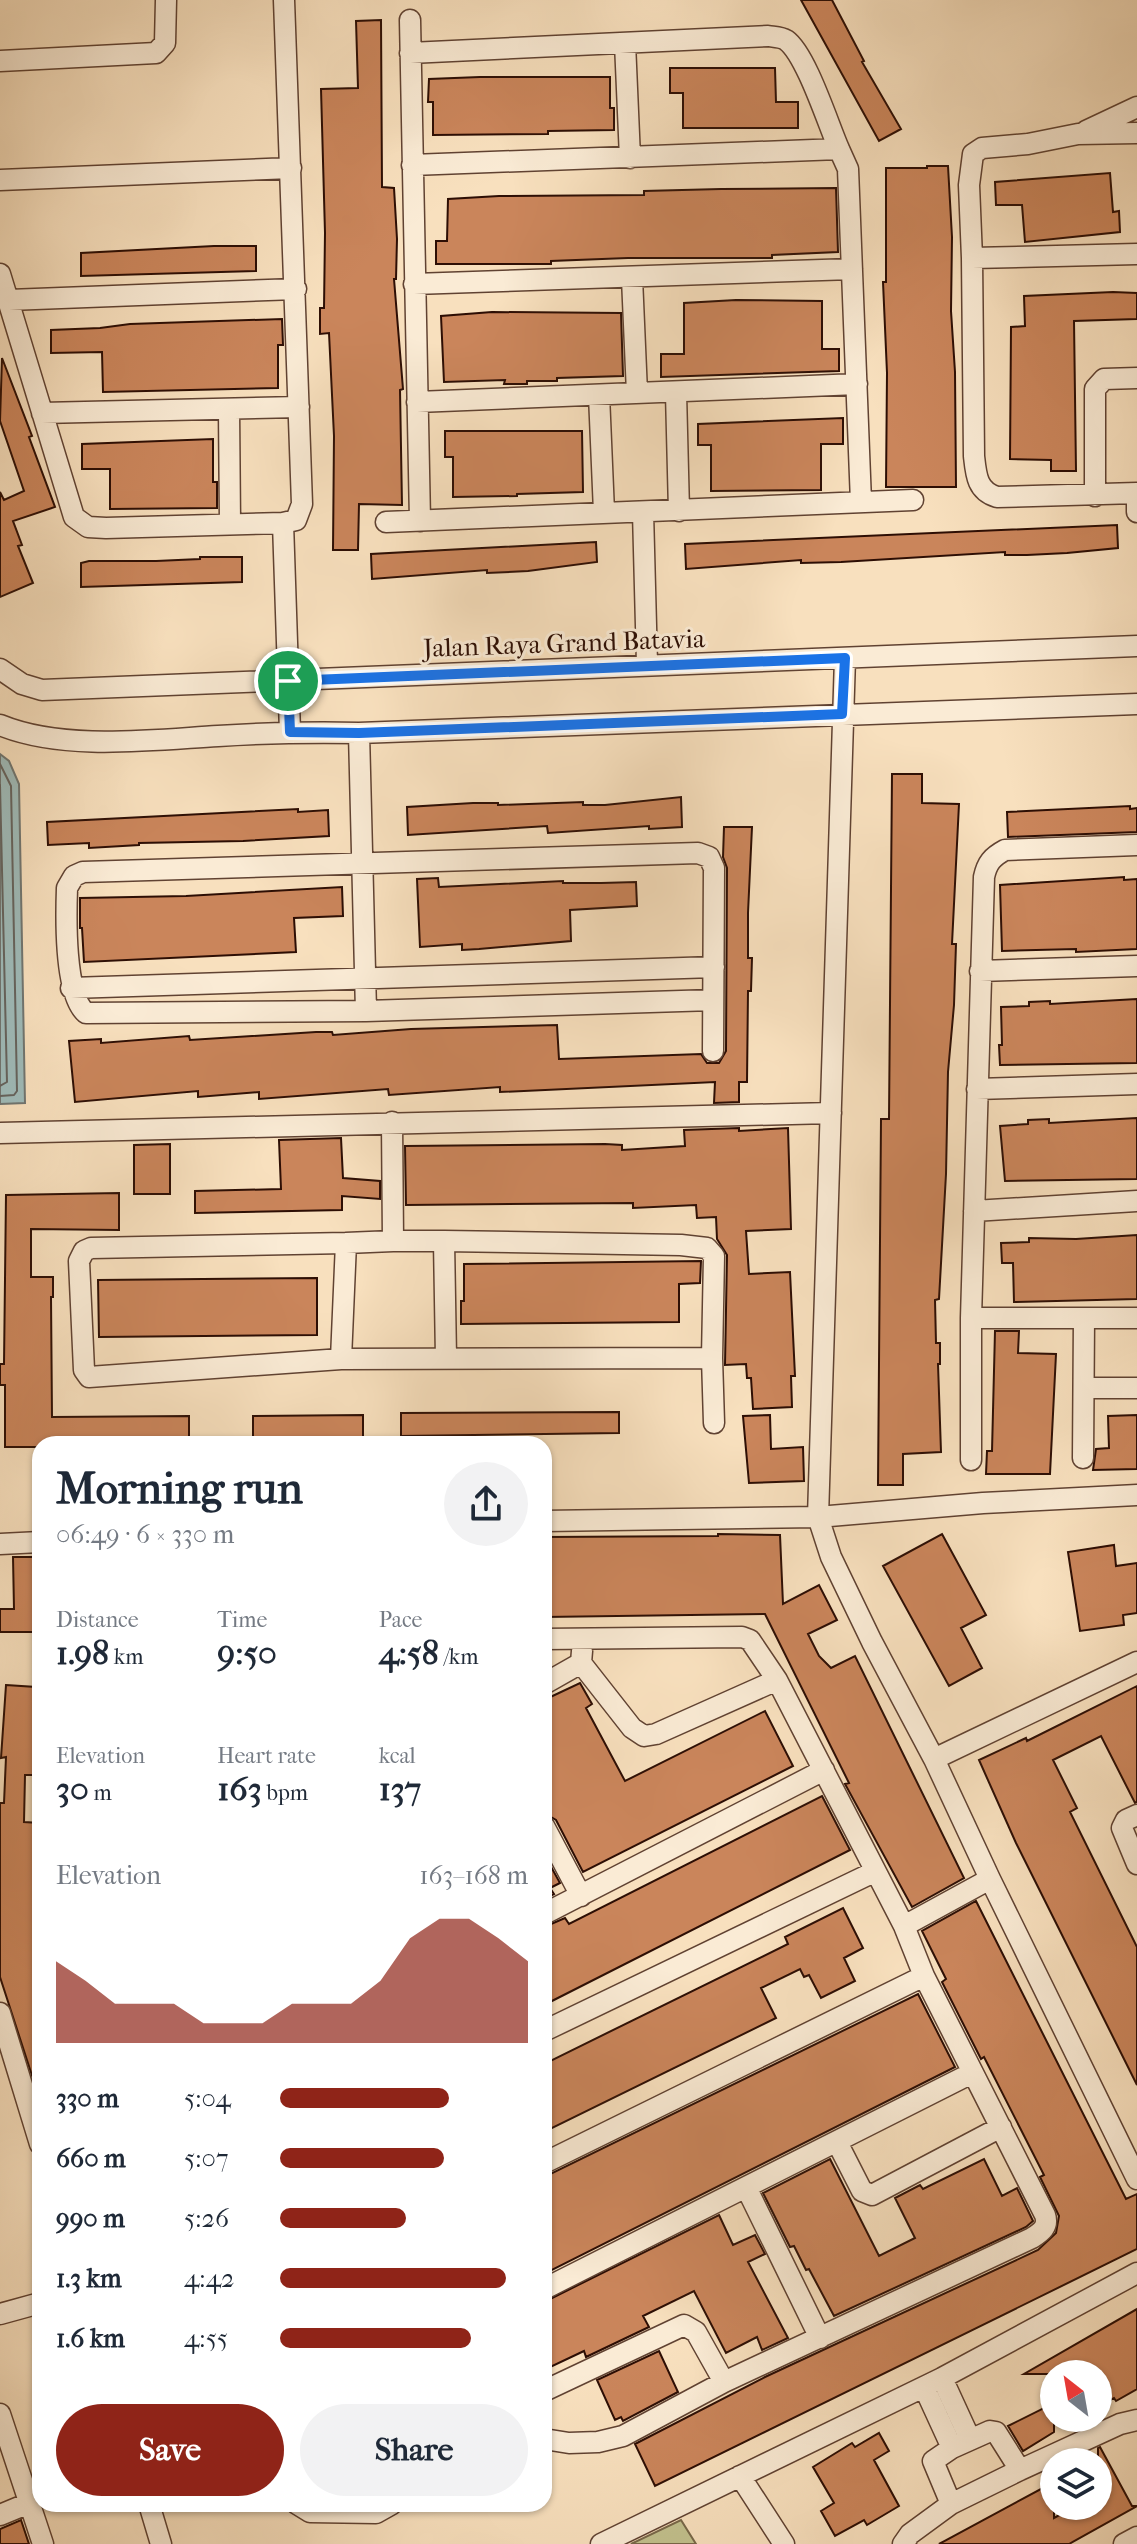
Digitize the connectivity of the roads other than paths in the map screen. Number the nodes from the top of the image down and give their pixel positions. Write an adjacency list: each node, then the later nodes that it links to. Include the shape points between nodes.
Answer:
1 (166, 0): 6 (street, via 165,43 156,53)
2 (284, 0): 13 (street)
3 (410, 20): 5 (street)
4 (625, 43): 5 (street); 10 (street, via 784,38 804,64); 11 (street)
5 (410, 53): 12 (street)
6 (0, 61)
7 (1137, 107): 9 (street)
8 (1137, 133): 9 (street)
9 (1078, 134): 16 (street, via 982,148 973,154)
10 (839, 149): 11 (street); 17 (street, via 848,169)
11 (630, 158): 12 (street)
12 (412, 165): 20 (street)
13 (291, 168): 14 (street); 21 (street)
14 (0, 180)
15 (1137, 254): 16 (street)
16 (972, 258): 33 (street, via 974,456 980,486 997,497)
17 (852, 269): 19 (street); 24 (street)
18 (0, 274): 22 (street)
19 (632, 278): 20 (street); 25 (street)
20 (414, 284): 28 (street)
21 (296, 289): 22 (street); 29 (street)
22 (9, 300): 31 (street)
23 (1137, 378): 33 (street, via 1104,379 1095,389)
24 (857, 384): 26 (street); 35 (street)
25 (637, 393): 26 (street); 27 (street)
26 (676, 393): 36 (street)
27 (599, 395): 28 (street); 37 (street)
28 (417, 402): 40 (street)
29 (299, 407): 30 (street); 43 (street, via 301,511 296,520)
30 (229, 409): 31 (street); 42 (street)
31 (42, 413): 42 (street, via 74,517 88,527)
32 (1137, 493): 33 (street); 39 (street)
33 (1095, 496)
34 (913, 500): 35 (street)
35 (861, 502): 36 (street)
36 (679, 511): 38 (street)
37 (604, 512): 38 (street); 40 (street)
38 (643, 512): 46 (street)
39 (1137, 512)
40 (420, 521): 41 (street)
41 (386, 522)
42 (230, 523): 43 (street)
43 (283, 523): 48 (street)
44 (1137, 646): 45 (street, Jalan Raya Grand Batavia)
45 (845, 658): 46 (street, Jalan Raya Grand Batavia); 50 (street)
46 (647, 664): 48 (street, Jalan Raya Grand Batavia)
47 (0, 669): 48 (street, Jalan Raya Grand Batavia, via 42,690)
48 (288, 681): 52 (street)
49 (1137, 704): 50 (street)
50 (842, 714): 53 (street); 66 (street)
51 (0, 725): 52 (street, via 65,739)
52 (290, 732): 53 (street)
53 (359, 733): 55 (street)
54 (1137, 845): 58 (street, via 1005,850 995,855 984,877)
55 (362, 863): 57 (street, via 698,853 709,857 714,868); 59 (street); 60 (street, via 83,872 67,888)
56 (1137, 966): 58 (street)
57 (714, 967): 59 (street); 61 (street)
58 (980, 971): 65 (street)
59 (365, 978): 60 (street); 62 (street)
60 (71, 988): 62 (street, via 86,1013)
61 (713, 1000): 62 (street); 63 (street)
62 (366, 1011)
63 (713, 1051)
64 (1137, 1084): 65 (street)
65 (977, 1089): 70 (street)
66 (831, 1113): 67 (street); 86 (street)
67 (392, 1122): 68 (street); 71 (street)
68 (0, 1133)
69 (1137, 1201): 70 (street)
70 (974, 1211): 74 (street)
71 (393, 1241): 72 (street); 73 (street)
72 (444, 1241): 77 (street); 78 (street, via 707,1248 714,1256)
73 (346, 1243): 79 (street); 79 (street, via 91,1248 79,1261 84,1370 89,1377)
74 (971, 1318): 75 (street); 84 (street)
75 (1084, 1318): 76 (street); 80 (street)
76 (1137, 1318)
77 (446, 1358): 78 (street); 79 (street)
78 (712, 1358): 82 (street)
79 (341, 1359)
80 (1084, 1388): 81 (street); 83 (street)
81 (1137, 1388)
82 (714, 1423)
83 (1083, 1458)
84 (971, 1460)
85 (1137, 1495): 86 (street)
86 (818, 1517): 87 (street); 96 (street, via 838,1571)
87 (552, 1521)
88 (32, 1542): 89 (street)
89 (0, 1544)
90 (552, 1639): 91 (street)
91 (582, 1639): 93 (street); 95 (street, via 745,1638)
92 (1137, 1662): 96 (street)
93 (581, 1663): 94 (street); 95 (street, via 644,1736)
94 (552, 1679)
95 (777, 1680): 97 (street)
96 (934, 1759): 102 (street)
97 (824, 1770): 101 (street); 103 (street)
98 (1137, 1815): 100 (street, via 1124,1822 1122,1831)
99 (552, 1841): 103 (street)
100 (1137, 1864)
101 (874, 1872): 105 (street); 108 (street)
102 (990, 1879): 105 (street); 114 (street)
103 (581, 1896): 104 (street)
104 (552, 1910)
105 (904, 1926): 106 (street)
106 (924, 1976): 109 (street); 113 (street)
107 (0, 2013): 110 (street)
108 (552, 2027)
109 (972, 2073): 111 (street); 112 (street)
110 (32, 2118)
111 (1001, 2127): 112 (street, via 872,2195 862,2191); 120 (street, via 1045,2215 1044,2228)
112 (837, 2142): 115 (street)
113 (552, 2159)
114 (1137, 2179)
115 (746, 2187): 117 (street); 120 (street)
116 (1137, 2273): 122 (street)
117 (552, 2285)
118 (32, 2305): 119 (street)
119 (0, 2314)
120 (820, 2338): 121 (street)
121 (724, 2382): 123 (street, via 696,2332 684,2325); 126 (street, via 623,2436 598,2442)
122 (933, 2382): 127 (street); 129 (street)
123 (552, 2387)
124 (0, 2414): 130 (street)
125 (1137, 2420): 128 (street)
126 (552, 2440)
127 (961, 2443): 128 (street, via 996,2432); 131 (street, via 933,2461)
128 (1020, 2470): 131 (street)
129 (740, 2476): 141 (street); 142 (street)
130 (29, 2503): 133 (street); 137 (street)
131 (951, 2504): 143 (street)
132 (32, 2512): 139 (street)
133 (32, 2512)
134 (151, 2512): 140 (street)
135 (310, 2512): 136 (street)
136 (378, 2512)
137 (0, 2515)
138 (1137, 2537): 144 (street)
139 (43, 2544)
140 (161, 2544)
141 (601, 2544)
142 (784, 2544)
143 (903, 2544)
144 (1124, 2544)

